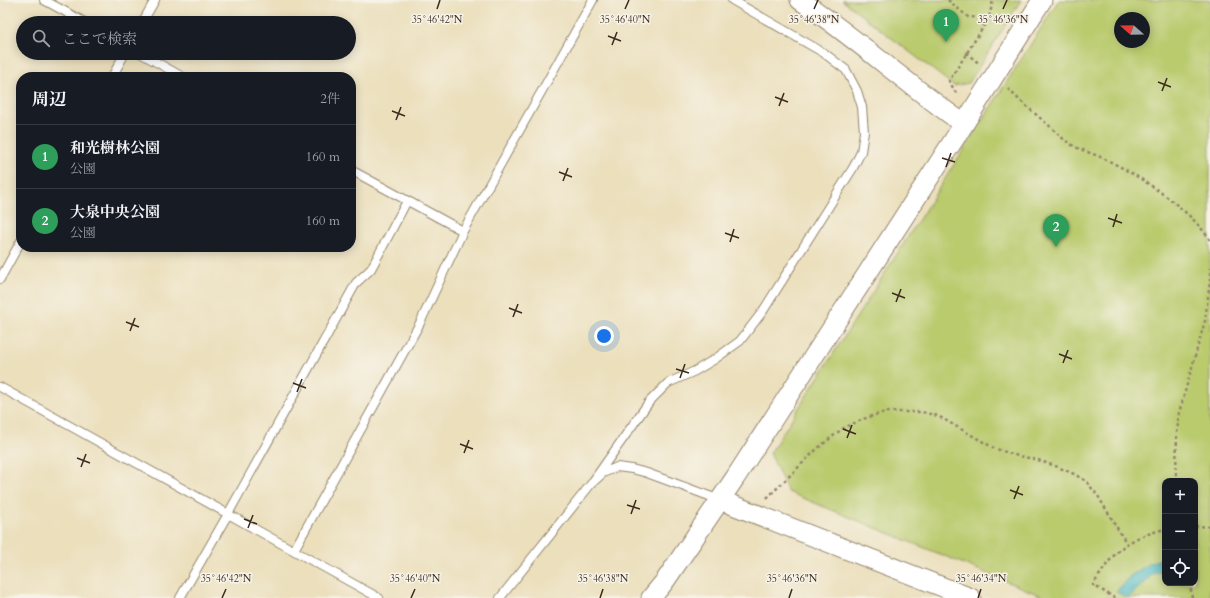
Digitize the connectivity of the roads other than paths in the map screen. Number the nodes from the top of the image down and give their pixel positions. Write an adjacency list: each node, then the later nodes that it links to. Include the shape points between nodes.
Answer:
1 (44, 0): 7 (lane)
2 (155, 0): 8 (lane)
3 (593, 0): 16 (lane)
4 (732, 0): 20 (lane, via 824,53 846,70 862,107 864,132 861,152 763,311 740,341 695,371 668,383 649,402)
5 (800, 0): 13 (street)
6 (1042, 0): 13 (street)
7 (73, 16)
8 (146, 16)
9 (121, 60): 11 (lane)
10 (153, 60): 12 (lane)
11 (115, 72)
12 (174, 72)
13 (964, 124): 21 (street)
14 (356, 173): 15 (lane)
15 (407, 201): 16 (lane); 22 (lane, via 371,269 356,283)
16 (463, 231): 23 (lane, via 420,323)
17 (16, 250): 18 (lane)
18 (0, 279)
19 (0, 388): 22 (lane)
20 (592, 484): 21 (lane, via 604,473 617,467 647,473); 26 (lane)
21 (720, 500): 27 (street); 28 (street)
22 (228, 514): 23 (lane); 24 (lane)
23 (294, 550): 25 (lane)
24 (180, 598)
25 (378, 598)
26 (500, 598)
27 (651, 598)
28 (972, 598)

